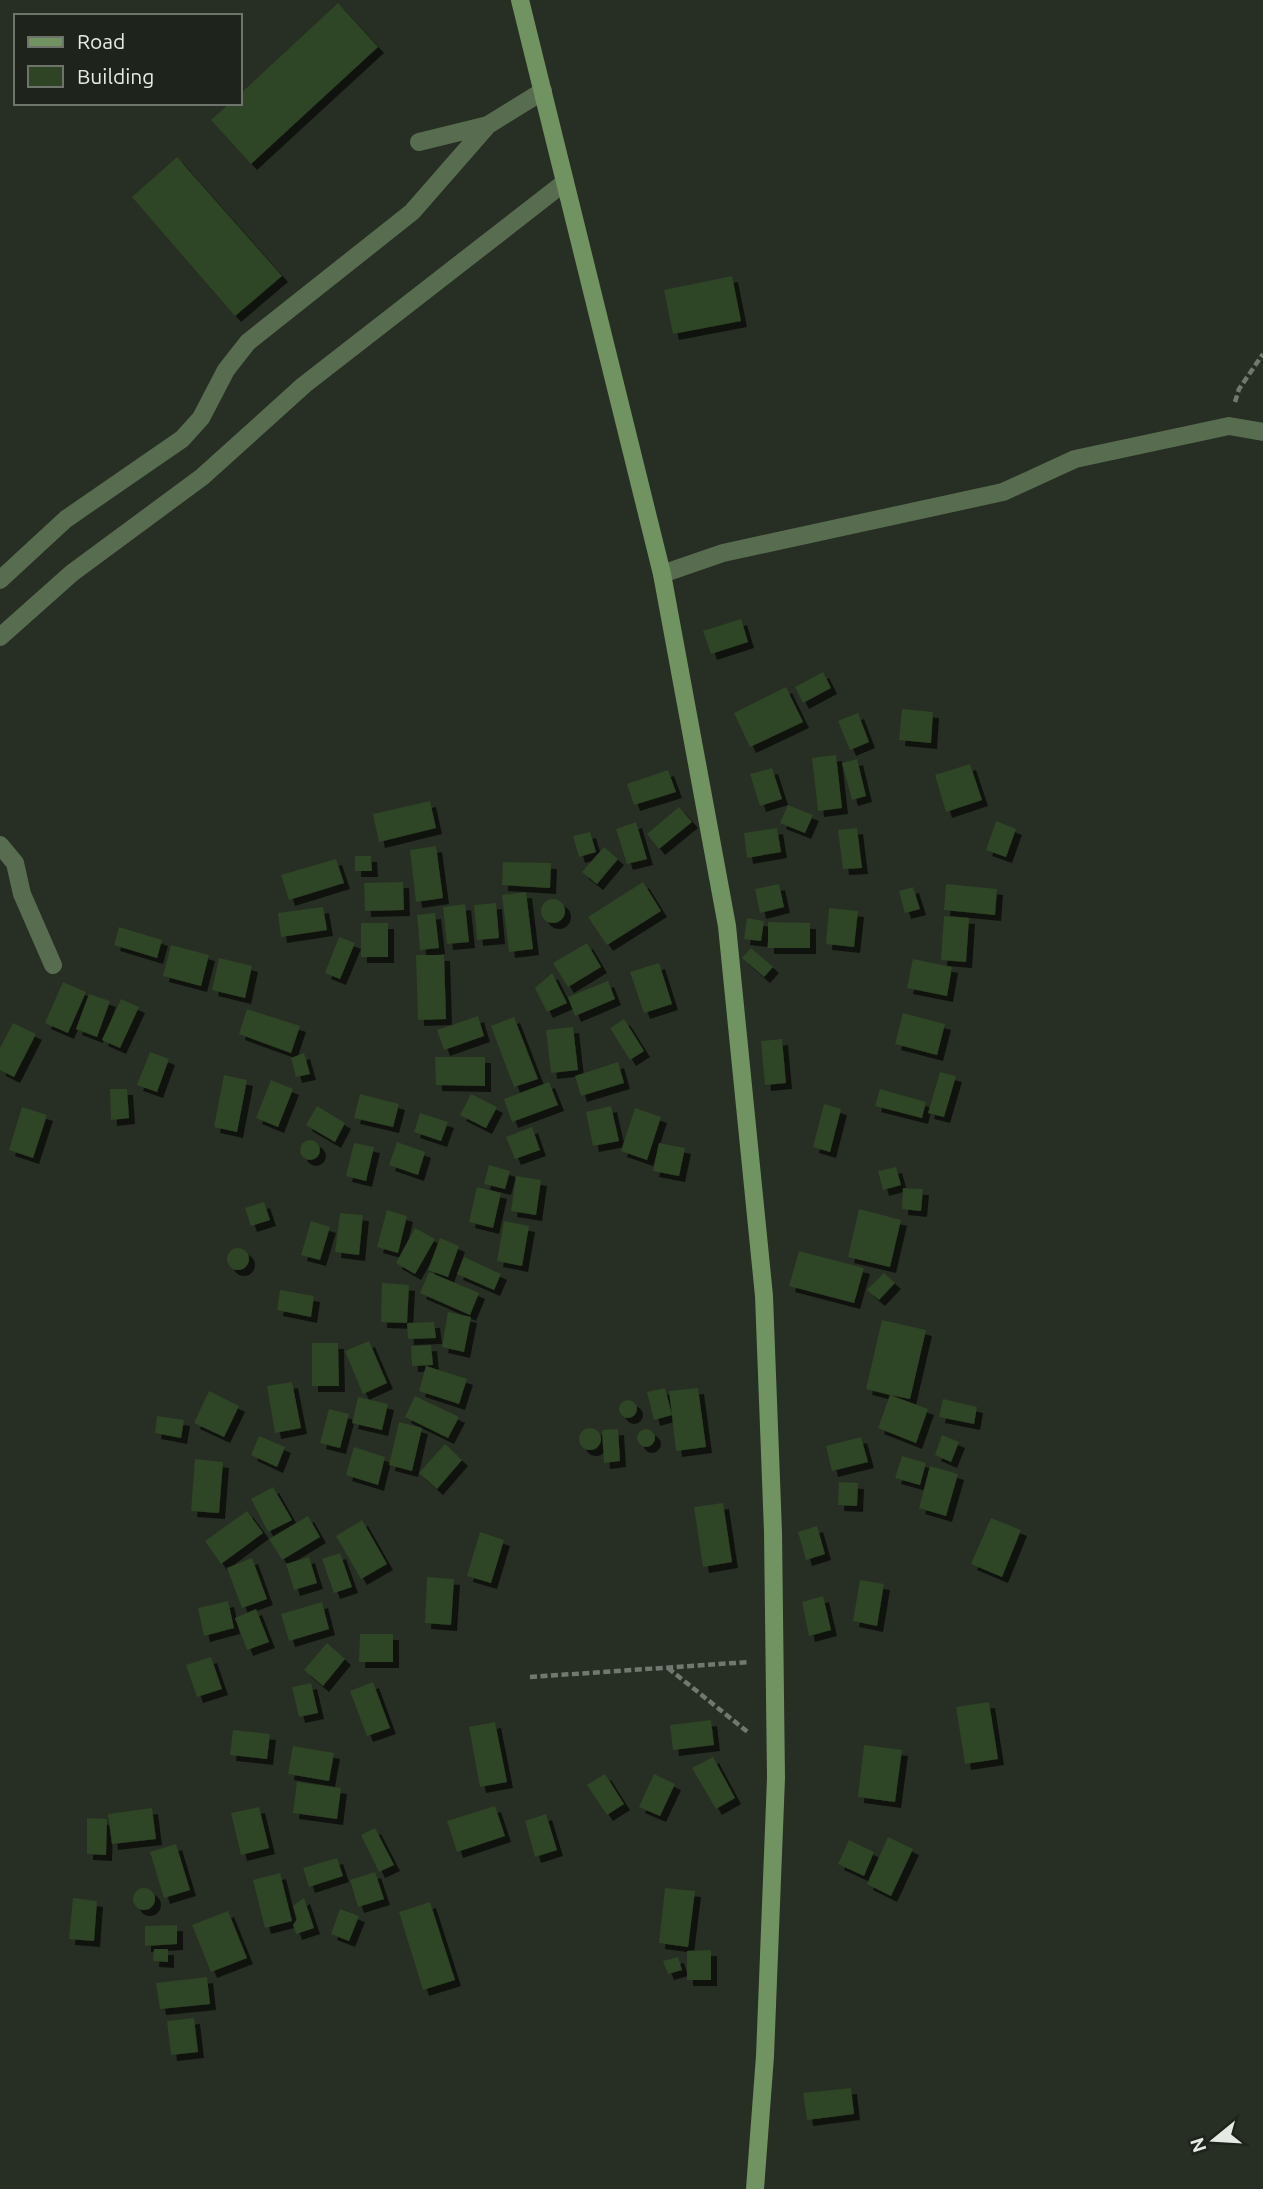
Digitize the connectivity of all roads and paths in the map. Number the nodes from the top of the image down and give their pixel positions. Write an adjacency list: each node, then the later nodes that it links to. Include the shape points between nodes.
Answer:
1 (520, 0): 2 (main road)
2 (542, 91): 3 (street); 5 (main road)
3 (488, 125): 4 (street); 10 (street, via 412,212 248,342 226,370 201,418 182,439 66,519)
4 (419, 142)
5 (565, 182): 9 (main road); 11 (street, via 304,385 202,477 72,573)
6 (1263, 354): 7 (path, via 1239,389)
7 (1229, 426): 8 (street); 9 (street, via 1075,459 1003,492 723,552)
8 (1263, 432)
9 (662, 574): 14 (main road, via 727,926 764,1296)
10 (0, 580)
11 (0, 637)
12 (0, 845): 13 (street, via 15,863 22,894)
13 (53, 965)
14 (775, 1660): 15 (path); 17 (main road)
15 (667, 1667): 16 (path); 17 (path)
16 (530, 1677)
17 (776, 1754): 18 (main road, via 765,2056)
18 (755, 2189)

